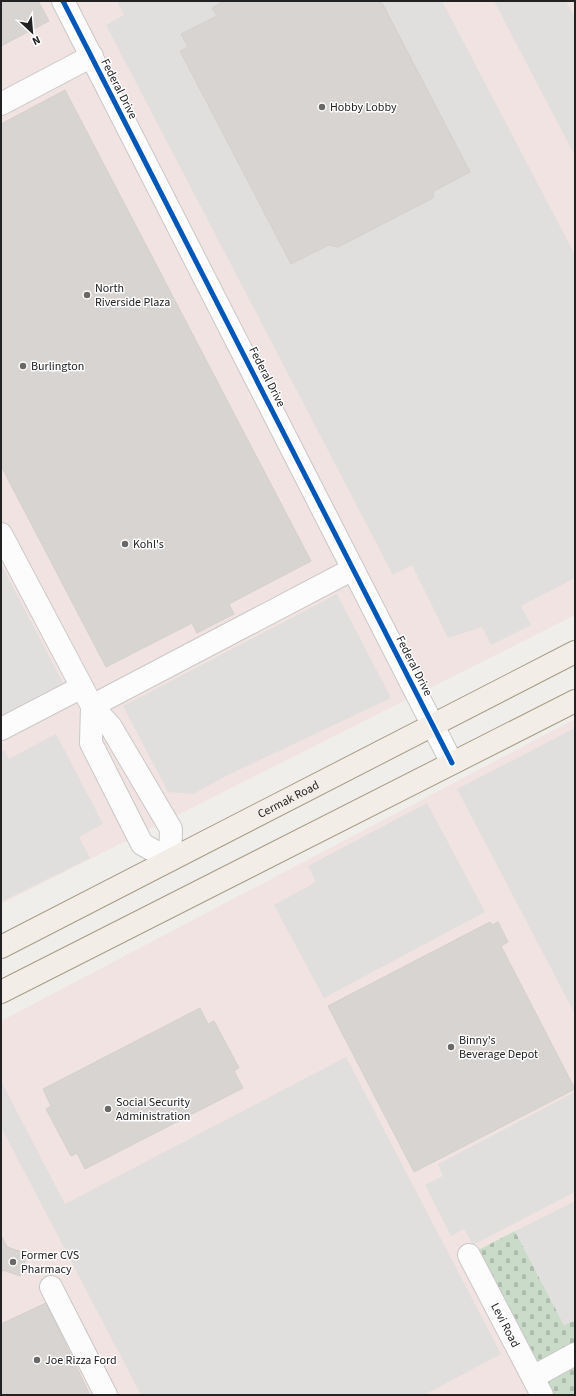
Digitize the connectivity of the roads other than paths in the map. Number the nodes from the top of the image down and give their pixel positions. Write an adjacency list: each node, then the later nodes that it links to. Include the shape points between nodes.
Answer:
1 (69, 3): 2 (street, Federal Drive)
2 (92, 56): 3 (street); 5 (street, Federal Drive)
3 (1, 104)
4 (1, 534): 7 (street)
5 (353, 569): 9 (street); 10 (street, Federal Drive)
6 (575, 652): 10 (main road, Cermak Road)
7 (82, 687): 9 (street); 11 (street)
8 (575, 701): 12 (main road)
9 (92, 706): 13 (street, via 111,727 171,828); 13 (street, via 91,742 142,844)
10 (433, 725): 12 (street, Federal Drive); 13 (main road, Cermak Road)
11 (1, 729)
12 (452, 763): 15 (main road)
13 (170, 860): 14 (main road, Cermak Road)
14 (1, 947)
15 (1, 992)
16 (469, 1255): 19 (street, Levi Road)
17 (51, 1287): 20 (street)
18 (575, 1354): 19 (street)
19 (538, 1386)
20 (106, 1395)

